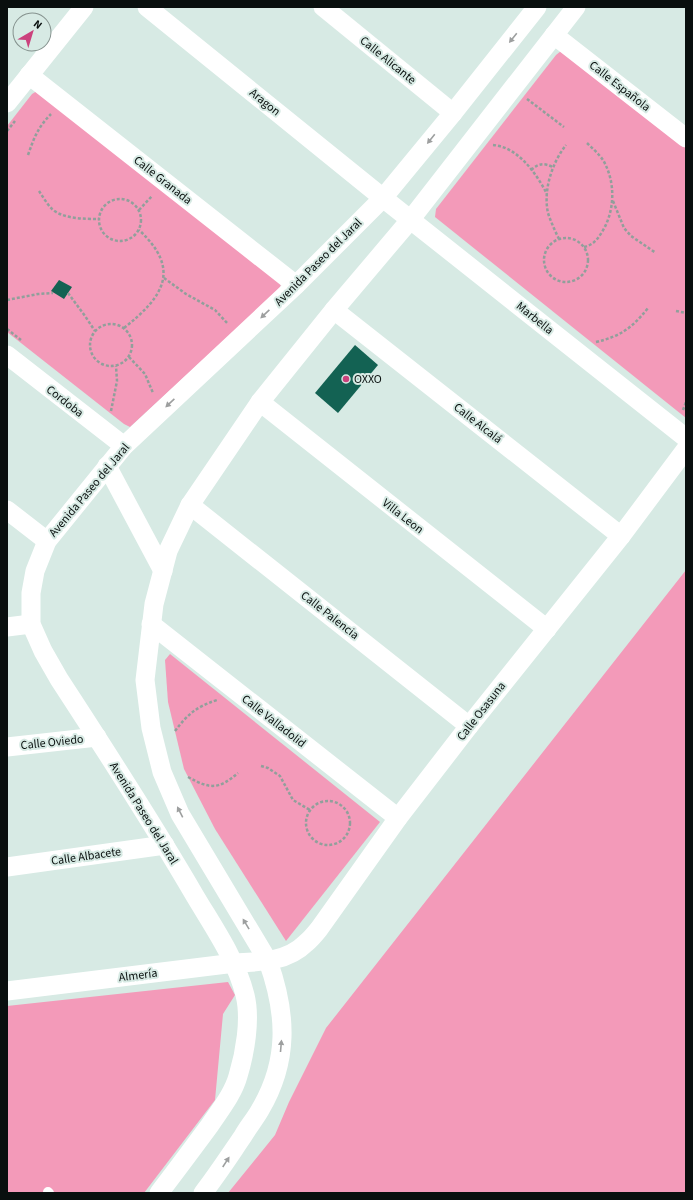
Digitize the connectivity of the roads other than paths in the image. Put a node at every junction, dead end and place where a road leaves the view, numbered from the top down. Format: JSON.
{"nodes":[{"id":1,"x":84,"y":7,"type":"edge"},
{"id":2,"x":147,"y":7,"type":"edge"},
{"id":3,"x":323,"y":7,"type":"edge"},
{"id":4,"x":576,"y":7,"type":"edge"},
{"id":5,"x":529,"y":10,"type":"edge"},
{"id":6,"x":554,"y":35,"type":"junction"},
{"id":7,"x":29,"y":75,"type":"junction"},
{"id":8,"x":12,"y":111,"type":"edge"},
{"id":9,"x":453,"y":113,"type":"junction"},
{"id":10,"x":686,"y":138,"type":"edge"},
{"id":11,"x":383,"y":198,"type":"junction"},
{"id":12,"x":411,"y":219,"type":"junction"},
{"id":13,"x":296,"y":285,"type":"junction"},
{"id":14,"x":334,"y":310,"type":"junction"},
{"id":15,"x":7,"y":355,"type":"edge"},
{"id":16,"x":260,"y":402,"type":"junction"},
{"id":17,"x":686,"y":438,"type":"edge"},
{"id":18,"x":124,"y":446,"type":"junction"},
{"id":19,"x":686,"y":449,"type":"edge"},
{"id":20,"x":107,"y":466,"type":"junction"},
{"id":21,"x":190,"y":505,"type":"junction"},
{"id":22,"x":7,"y":510,"type":"edge"},
{"id":23,"x":621,"y":536,"type":"junction"},
{"id":24,"x":47,"y":541,"type":"junction"},
{"id":25,"x":163,"y":571,"type":"junction"},
{"id":26,"x":31,"y":624,"type":"junction"},
{"id":27,"x":151,"y":624,"type":"junction"},
{"id":28,"x":7,"y":627,"type":"edge"},
{"id":29,"x":547,"y":629,"type":"junction"},
{"id":30,"x":469,"y":726,"type":"junction"},
{"id":31,"x":97,"y":737,"type":"junction"},
{"id":32,"x":7,"y":747,"type":"edge"},
{"id":33,"x":398,"y":818,"type":"junction"},
{"id":34,"x":165,"y":845,"type":"junction"},
{"id":35,"x":7,"y":867,"type":"edge"},
{"id":36,"x":268,"y":961,"type":"junction"},
{"id":37,"x":235,"y":964,"type":"junction"},
{"id":38,"x":7,"y":991,"type":"edge"},
{"id":39,"x":159,"y":1193,"type":"edge"},
{"id":40,"x":203,"y":1193,"type":"edge"}],
"edges":[{"from":1,"to":7,"type":"street"},
{"from":2,"to":11,"type":"street","name":"Aragon"},
{"from":3,"to":9,"type":"street","name":"Calle Alicante"},
{"from":4,"to":6,"type":"street"},
{"from":5,"to":9,"type":"street","name":"Avenida Paseo del Jaral","one_way":true},
{"from":6,"to":10,"type":"street","name":"Calle Española"},
{"from":6,"to":12,"type":"street"},
{"from":7,"to":8,"type":"street"},
{"from":7,"to":13,"type":"street","name":"Calle Granada"},
{"from":9,"to":11,"type":"street","name":"Avenida Paseo del Jaral","one_way":true},
{"from":11,"to":12,"type":"street","name":"Marbella"},
{"from":11,"to":13,"type":"street","name":"Avenida Paseo del Jaral"},
{"from":12,"to":14,"type":"street"},
{"from":12,"to":17,"type":"street","name":"Marbella"},
{"from":13,"to":18,"type":"street","name":"Avenida Paseo del Jaral","one_way":true},
{"from":14,"to":16,"type":"street"},
{"from":14,"to":23,"type":"street","name":"Calle Alcalá"},
{"from":15,"to":18,"type":"street","name":"Cordoba"},
{"from":16,"to":21,"type":"street"},
{"from":16,"to":29,"type":"street","name":"Villa Leon"},
{"from":18,"to":20,"type":"street","name":"Avenida Paseo del Jaral"},
{"from":19,"to":23,"type":"street","name":"Calle Osasuna"},
{"from":20,"to":24,"type":"street","name":"Avenida Paseo del Jaral"},
{"from":20,"to":25,"type":"street"},
{"from":21,"to":25,"type":"street"},
{"from":21,"to":30,"type":"street","name":"Calle Palencia"},
{"from":22,"to":24,"type":"street"},
{"from":23,"to":29,"type":"street","name":"Calle Osasuna"},
{"from":24,"to":26,"type":"street","name":"Avenida Paseo del Jaral"},
{"from":25,"to":27,"type":"street"},
{"from":26,"to":28,"type":"street"},
{"from":26,"to":31,"type":"street","name":"Avenida Paseo del Jaral"},
{"from":27,"to":33,"type":"street","name":"Calle Valladolid"},
{"from":36,"to":27,"type":"street","one_way":true},
{"from":29,"to":30,"type":"street","name":"Calle Osasuna"},
{"from":30,"to":33,"type":"street","name":"Calle Osasuna"},
{"from":31,"to":32,"type":"street","name":"Calle Oviedo"},
{"from":31,"to":34,"type":"street","name":"Avenida Paseo del Jaral"},
{"from":33,"to":36,"type":"street","name":"Calle Osasuna"},
{"from":34,"to":35,"type":"street","name":"Calle Albacete"},
{"from":34,"to":37,"type":"street","name":"Avenida Paseo del Jaral"},
{"from":36,"to":37,"type":"street","name":"Almería"},
{"from":40,"to":36,"type":"street","one_way":true},
{"from":37,"to":38,"type":"street","name":"Almería"},
{"from":37,"to":39,"type":"street","name":"Avenida Paseo del Jaral"}]}
